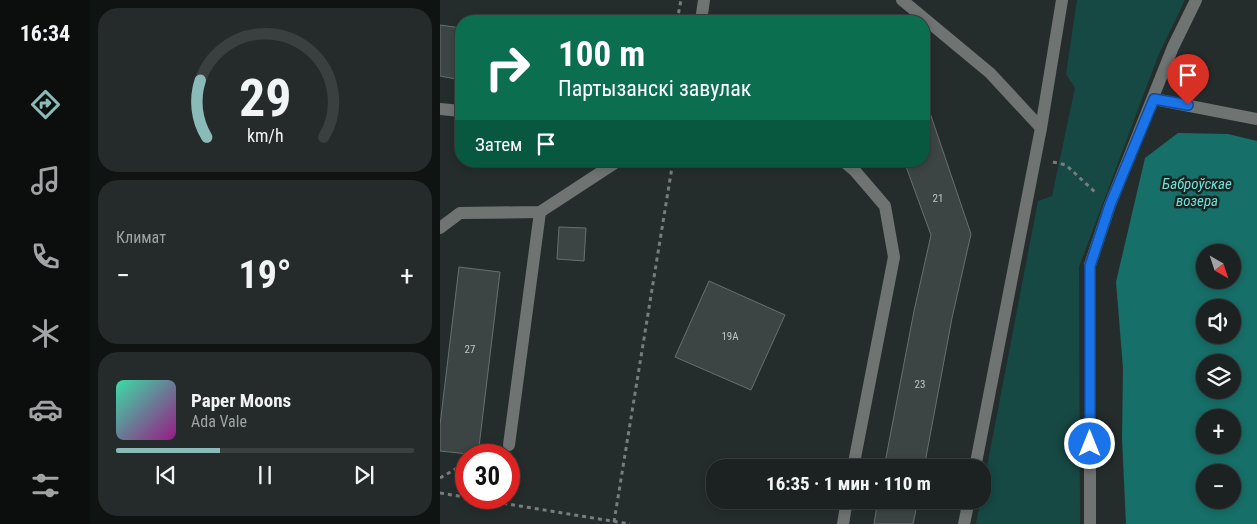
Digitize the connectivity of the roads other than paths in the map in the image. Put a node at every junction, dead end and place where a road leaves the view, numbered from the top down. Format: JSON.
{"nodes":[{"id":1,"x":704,"y":0,"type":"edge"},
{"id":2,"x":902,"y":0,"type":"edge"},
{"id":3,"x":1062,"y":0,"type":"edge"},
{"id":4,"x":1196,"y":0,"type":"edge"},
{"id":5,"x":702,"y":15,"type":"edge"},
{"id":6,"x":920,"y":15,"type":"edge"},
{"id":7,"x":930,"y":23,"type":"edge"},
{"id":8,"x":1154,"y":99,"type":"junction"},
{"id":9,"x":440,"y":109,"type":"edge"},
{"id":10,"x":455,"y":111,"type":"edge"},
{"id":11,"x":1257,"y":119,"type":"edge"},
{"id":12,"x":1041,"y":128,"type":"junction"},
{"id":13,"x":609,"y":167,"type":"edge"},
{"id":14,"x":850,"y":167,"type":"edge"},
{"id":15,"x":540,"y":212,"type":"junction"},
{"id":16,"x":440,"y":228,"type":"edge"},
{"id":17,"x":509,"y":444,"type":"edge"},
{"id":18,"x":856,"y":459,"type":"edge"},
{"id":19,"x":977,"y":459,"type":"edge"},
{"id":20,"x":846,"y":509,"type":"edge"},
{"id":21,"x":967,"y":509,"type":"edge"},
{"id":22,"x":843,"y":524,"type":"edge"},
{"id":23,"x":964,"y":524,"type":"edge"},
{"id":24,"x":1090,"y":524,"type":"edge"}],
"edges":[{"from":1,"to":5,"type":"street"},
{"from":2,"to":6,"type":"street"},
{"from":3,"to":12,"type":"street"},
{"from":4,"to":8,"type":"street"},
{"from":7,"to":12,"type":"street"},
{"from":8,"to":11,"type":"street"},
{"from":8,"to":24,"type":"street"},
{"from":9,"to":10,"type":"street"},
{"from":12,"to":19,"type":"street"},
{"from":13,"to":15,"type":"street"},
{"from":14,"to":18,"type":"street"},
{"from":15,"to":16,"type":"street"},
{"from":15,"to":17,"type":"street"},
{"from":20,"to":22,"type":"street"},
{"from":21,"to":23,"type":"street"}]}
